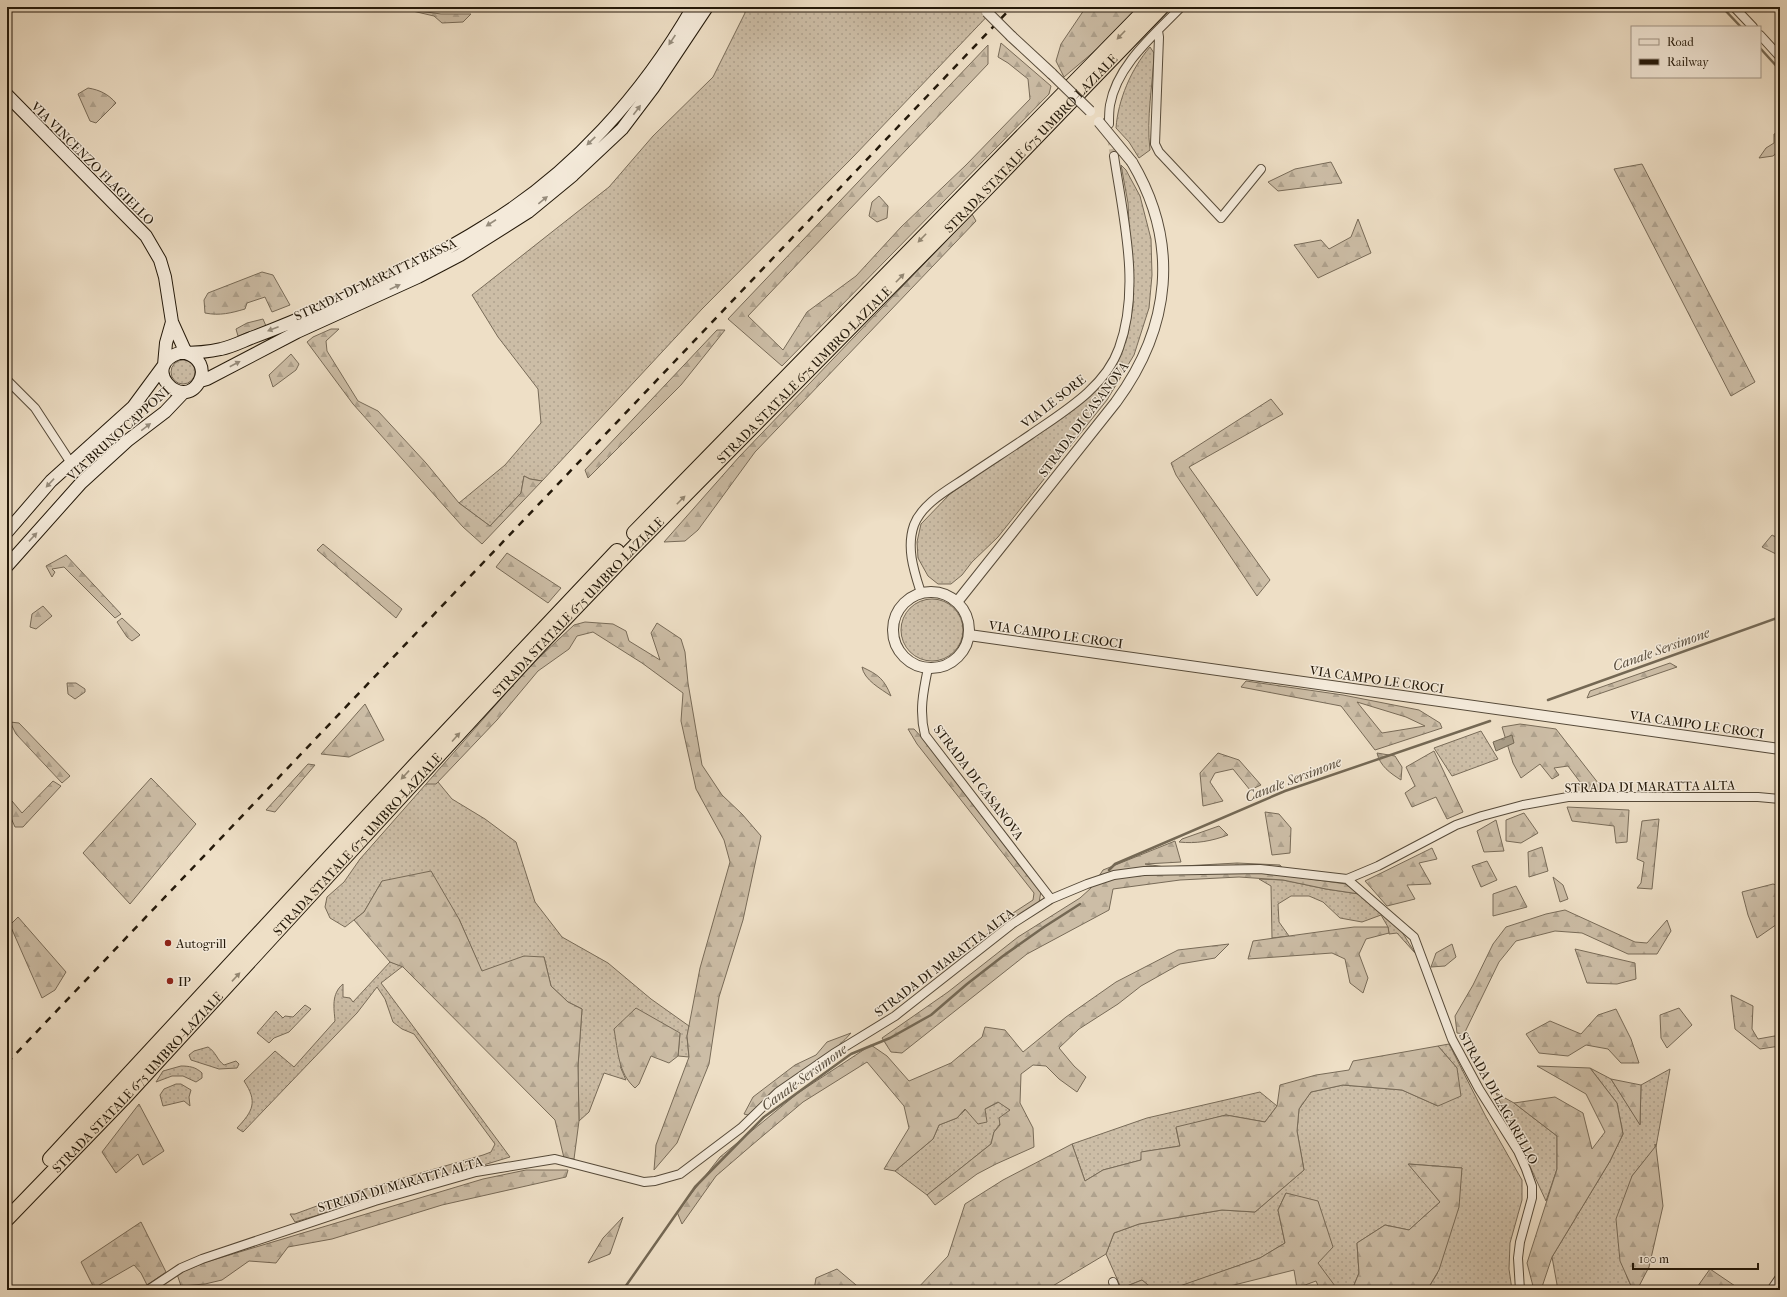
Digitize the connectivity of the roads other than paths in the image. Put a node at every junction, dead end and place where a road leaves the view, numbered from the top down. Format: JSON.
{"nodes":[{"id":1,"x":693,"y":7,"type":"edge"},
{"id":2,"x":707,"y":7,"type":"edge"},
{"id":3,"x":1148,"y":7,"type":"edge"},
{"id":4,"x":1162,"y":7,"type":"edge"},
{"id":5,"x":1181,"y":7,"type":"edge"},
{"id":6,"x":1734,"y":7,"type":"edge"},
{"id":7,"x":984,"y":10,"type":"edge"},
{"id":8,"x":1751,"y":26,"type":"edge"},
{"id":9,"x":1158,"y":31,"type":"junction"},
{"id":10,"x":1761,"y":36,"type":"edge"},
{"id":11,"x":1780,"y":57,"type":"edge"},
{"id":12,"x":7,"y":95,"type":"edge"},
{"id":13,"x":1104,"y":123,"type":"junction"},
{"id":14,"x":1114,"y":156,"type":"tunnel mouth"},
{"id":15,"x":1261,"y":169,"type":"dead end"},
{"id":16,"x":172,"y":322,"type":"junction"},
{"id":17,"x":186,"y":353,"type":"junction"},
{"id":18,"x":164,"y":365,"type":"junction"},
{"id":19,"x":7,"y":380,"type":"edge"},
{"id":20,"x":200,"y":381,"type":"junction"},
{"id":21,"x":184,"y":392,"type":"junction"},
{"id":22,"x":71,"y":463,"type":"junction"},
{"id":23,"x":7,"y":532,"type":"edge"},
{"id":24,"x":7,"y":566,"type":"edge"},
{"id":25,"x":921,"y":593,"type":"junction"},
{"id":26,"x":957,"y":602,"type":"junction"},
{"id":27,"x":969,"y":635,"type":"junction"},
{"id":28,"x":928,"y":668,"type":"junction"},
{"id":29,"x":1780,"y":749,"type":"edge"},
{"id":30,"x":1780,"y":799,"type":"edge"},
{"id":31,"x":1347,"y":879,"type":"junction"},
{"id":32,"x":1051,"y":899,"type":"junction"},
{"id":33,"x":7,"y":1204,"type":"edge"},
{"id":34,"x":7,"y":1219,"type":"edge"},
{"id":35,"x":1780,"y":1277,"type":"edge"},
{"id":36,"x":148,"y":1290,"type":"edge"},
{"id":37,"x":1520,"y":1290,"type":"edge"},
{"id":38,"x":1771,"y":1290,"type":"edge"}],
"edges":[{"from":1,"to":17,"type":"main road","name":"STRADA DI MARATTA BASSA","one_way":true},
{"from":20,"to":2,"type":"main road","name":"STRADA DI MARATTA BASSA","one_way":true},
{"from":3,"to":33,"type":"highway","name":"STRADA STATALE 675 UMBRO-LAZIALE","one_way":true},
{"from":34,"to":4,"type":"highway","name":"STRADA STATALE 675 UMBRO-LAZIALE","one_way":true},
{"from":5,"to":9,"type":"street"},
{"from":6,"to":8,"type":"street"},
{"from":7,"to":13,"type":"street","name":"STRADA DI CASANOVA","bridge":true},
{"from":9,"to":13,"type":"street"},
{"from":9,"to":15,"type":"street"},
{"from":10,"to":11,"type":"street"},
{"from":12,"to":16,"type":"main road","name":"VIA VINCENZO FLAGIELLO"},
{"from":13,"to":26,"type":"street","name":"STRADA DI CASANOVA","bridge":true},
{"from":14,"to":25,"type":"street","name":"VIA LE SORE"},
{"from":16,"to":17,"type":"main road","name":"VIA VINCENZO FLAGIELLO"},
{"from":16,"to":18,"type":"main road","name":"VIA VINCENZO FLAGIELLO"},
{"from":17,"to":18,"type":"main road"},
{"from":17,"to":20,"type":"main road"},
{"from":18,"to":21,"type":"main road"},
{"from":18,"to":22,"type":"main road","name":"VIA BRUNO CAPPONI"},
{"from":19,"to":22,"type":"street"},
{"from":20,"to":21,"type":"main road"},
{"from":24,"to":21,"type":"main road","name":"VIA BRUNO CAPPONI","one_way":true},
{"from":22,"to":23,"type":"main road","name":"VIA BRUNO CAPPONI","one_way":true},
{"from":25,"to":26,"type":"street"},
{"from":25,"to":28,"type":"street"},
{"from":26,"to":27,"type":"street"},
{"from":27,"to":28,"type":"street"},
{"from":27,"to":29,"type":"street","name":"VIA CAMPO LE CROCI"},
{"from":28,"to":32,"type":"street","name":"STRADA DI CASANOVA"},
{"from":30,"to":31,"type":"street","name":"STRADA DI MARATTA ALTA"},
{"from":31,"to":32,"type":"street","name":"STRADA DI MARATTA ALTA"},
{"from":31,"to":37,"type":"street","name":"STRADA DI LAGARELLO"},
{"from":32,"to":36,"type":"street","name":"STRADA DI MARATTA ALTA"},
{"from":35,"to":38,"type":"street"}]}
